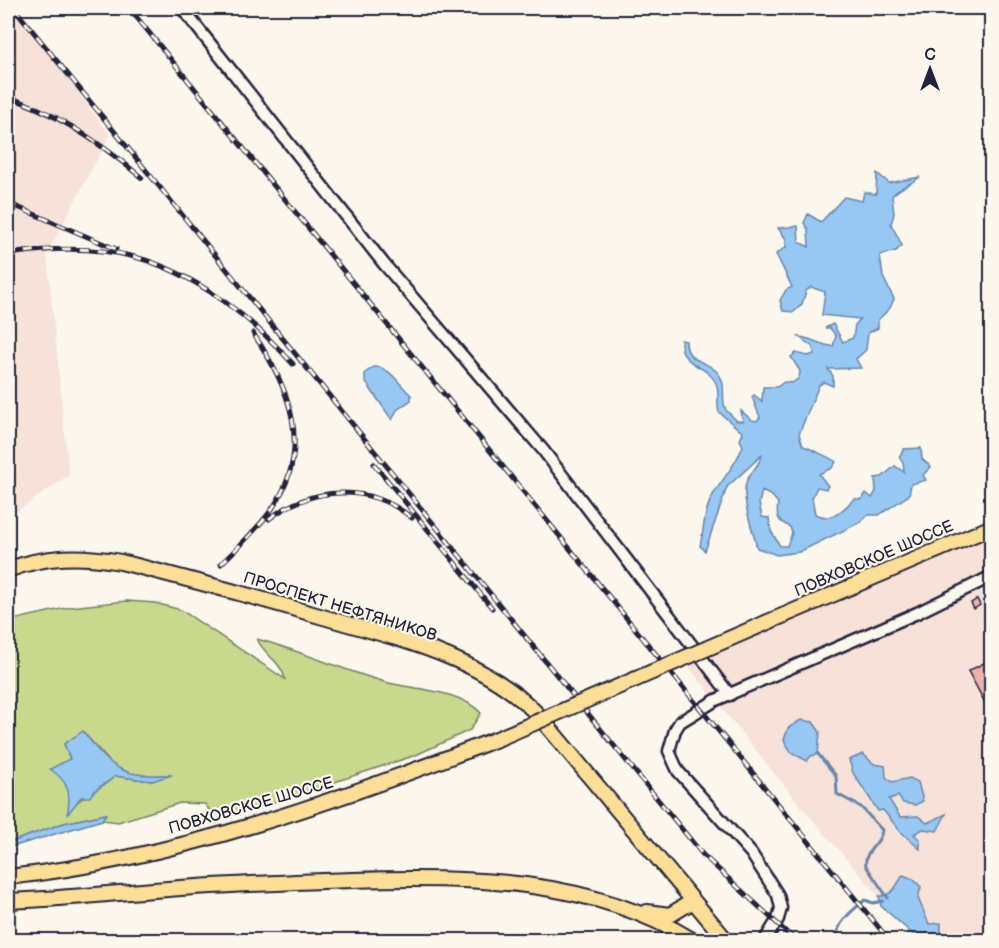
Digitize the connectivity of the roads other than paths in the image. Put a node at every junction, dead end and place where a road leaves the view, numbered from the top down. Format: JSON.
{"nodes":[{"id":1,"x":182,"y":8,"type":"edge"},
{"id":2,"x":992,"y":526,"type":"edge"},
{"id":3,"x":8,"y":570,"type":"edge"},
{"id":4,"x":992,"y":576,"type":"edge"},
{"id":5,"x":730,"y":695,"type":"junction"},
{"id":6,"x":8,"y":877,"type":"edge"},
{"id":7,"x":8,"y":901,"type":"edge"},
{"id":8,"x":693,"y":901,"type":"junction"},
{"id":9,"x":613,"y":905,"type":"junction"},
{"id":10,"x":692,"y":940,"type":"edge"},
{"id":11,"x":726,"y":940,"type":"edge"},
{"id":12,"x":765,"y":940,"type":"edge"}],
"edges":[{"from":1,"to":5,"type":"lane"},
{"from":2,"to":6,"type":"main road","name":"ПОВХОВСКОЕ ШОССЕ","bridge":true},
{"from":3,"to":8,"type":"main road","name":"ПРОСПЕКТ НЕФТЯНИКОВ"},
{"from":4,"to":5,"type":"lane"},
{"from":5,"to":12,"type":"lane"},
{"from":7,"to":9,"type":"main road"},
{"from":8,"to":9,"type":"main road"},
{"from":8,"to":11,"type":"main road","name":"ПРОСПЕКТ НЕФТЯНИКОВ"},
{"from":9,"to":10,"type":"main road"}]}
